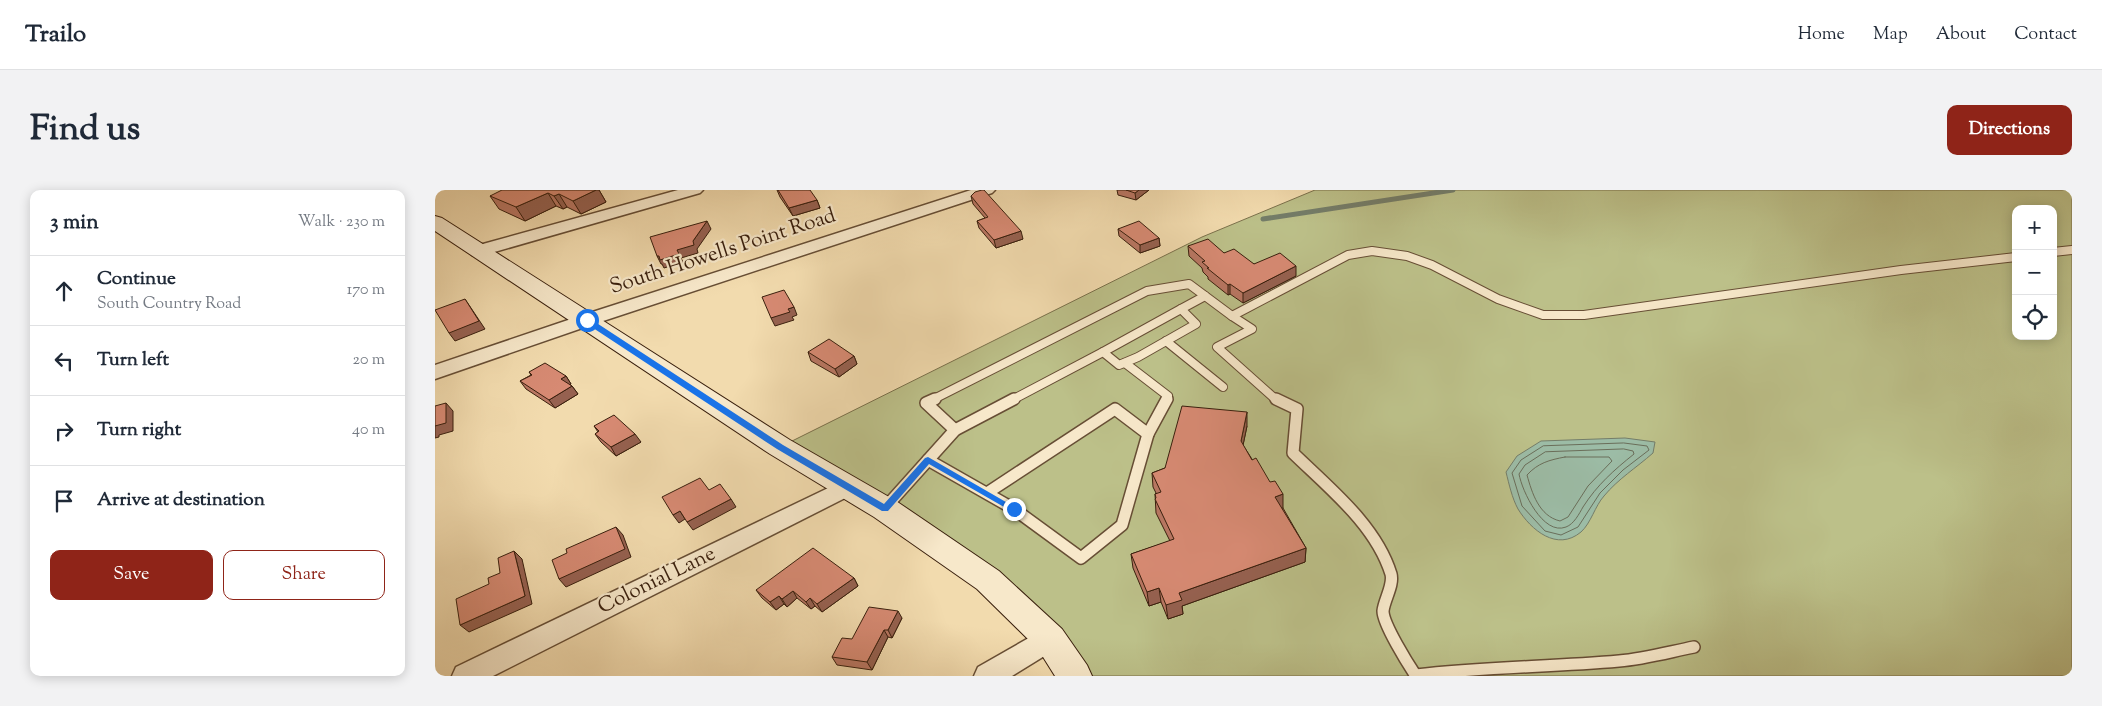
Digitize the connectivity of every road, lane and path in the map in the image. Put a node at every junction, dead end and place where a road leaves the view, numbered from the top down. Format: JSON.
{"nodes":[{"id":1,"x":695,"y":190,"type":"edge"},
{"id":2,"x":987,"y":190,"type":"edge"},
{"id":3,"x":435,"y":222,"type":"edge"},
{"id":4,"x":2072,"y":250,"type":"edge"},
{"id":5,"x":478,"y":251,"type":"junction"},
{"id":6,"x":2057,"y":252,"type":"edge"},
{"id":7,"x":2012,"y":256,"type":"edge"},
{"id":8,"x":1205,"y":296,"type":"junction"},
{"id":9,"x":1181,"y":309,"type":"junction"},
{"id":10,"x":1232,"y":316,"type":"junction"},
{"id":11,"x":587,"y":320,"type":"junction"},
{"id":12,"x":1166,"y":341,"type":"junction"},
{"id":13,"x":1103,"y":352,"type":"junction"},
{"id":14,"x":1125,"y":363,"type":"junction"},
{"id":15,"x":435,"y":372,"type":"edge"},
{"id":16,"x":1223,"y":387,"type":"dead end"},
{"id":17,"x":955,"y":430,"type":"junction"},
{"id":18,"x":1147,"y":434,"type":"junction"},
{"id":19,"x":928,"y":460,"type":"junction"},
{"id":20,"x":849,"y":486,"type":"junction"},
{"id":21,"x":987,"y":493,"type":"junction"},
{"id":22,"x":885,"y":509,"type":"junction"},
{"id":23,"x":1050,"y":639,"type":"junction"},
{"id":24,"x":1694,"y":648,"type":"dead end"},
{"id":25,"x":466,"y":676,"type":"edge"},
{"id":26,"x":988,"y":676,"type":"edge"},
{"id":27,"x":1075,"y":676,"type":"edge"},
{"id":28,"x":1416,"y":676,"type":"edge"}],
"edges":[{"from":1,"to":5,"type":"street"},
{"from":2,"to":11,"type":"street","name":"South Howells Point Road"},
{"from":3,"to":5,"type":"main road"},
{"from":4,"to":6,"type":"lane"},
{"from":5,"to":11,"type":"main road"},
{"from":7,"to":10,"type":"lane"},
{"from":8,"to":9,"type":"lane"},
{"from":8,"to":10,"type":"lane"},
{"from":8,"to":17,"type":"lane"},
{"from":9,"to":12,"type":"lane"},
{"from":9,"to":13,"type":"lane"},
{"from":10,"to":28,"type":"lane"},
{"from":11,"to":15,"type":"street","name":"South Howells Point Road"},
{"from":11,"to":20,"type":"main road"},
{"from":12,"to":14,"type":"lane"},
{"from":12,"to":16,"type":"lane"},
{"from":13,"to":14,"type":"lane"},
{"from":13,"to":17,"type":"lane"},
{"from":14,"to":18,"type":"lane"},
{"from":17,"to":19,"type":"lane"},
{"from":18,"to":21,"type":"lane"},
{"from":18,"to":21,"type":"lane"},
{"from":19,"to":21,"type":"lane"},
{"from":19,"to":22,"type":"lane"},
{"from":20,"to":22,"type":"main road"},
{"from":20,"to":25,"type":"street","name":"Colonial Lane"},
{"from":22,"to":23,"type":"main road"},
{"from":23,"to":26,"type":"street"},
{"from":23,"to":27,"type":"main road"},
{"from":24,"to":28,"type":"lane"}]}
